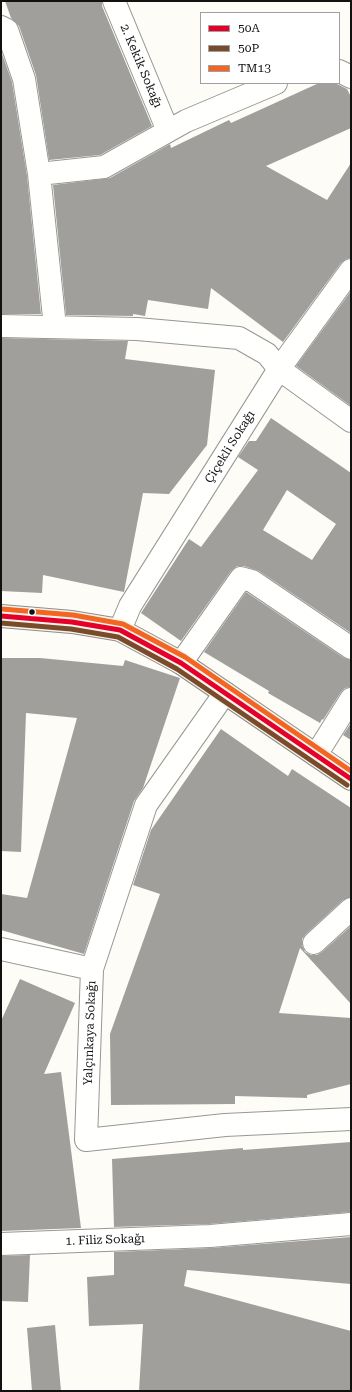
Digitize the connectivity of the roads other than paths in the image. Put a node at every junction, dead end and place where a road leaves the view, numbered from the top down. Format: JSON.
{"nodes":[{"id":1,"x":114,"y":1,"type":"edge"},
{"id":2,"x":1,"y":26,"type":"edge"},
{"id":3,"x":340,"y":72,"type":"edge"},
{"id":4,"x":351,"y":77,"type":"edge"},
{"id":5,"x":274,"y":84,"type":"edge"},
{"id":6,"x":168,"y":131,"type":"junction"},
{"id":7,"x":39,"y":174,"type":"junction"},
{"id":8,"x":351,"y":270,"type":"edge"},
{"id":9,"x":1,"y":326,"type":"edge"},
{"id":10,"x":56,"y":327,"type":"junction"},
{"id":11,"x":279,"y":369,"type":"junction"},
{"id":12,"x":351,"y":421,"type":"edge"},
{"id":13,"x":1,"y":616,"type":"edge"},
{"id":14,"x":120,"y":630,"type":"junction"},
{"id":15,"x":351,"y":648,"type":"edge"},
{"id":16,"x":181,"y":662,"type":"junction"},
{"id":17,"x":225,"y":693,"type":"junction"},
{"id":18,"x":351,"y":699,"type":"edge"},
{"id":19,"x":316,"y":755,"type":"junction"},
{"id":20,"x":351,"y":779,"type":"edge"},
{"id":21,"x":351,"y":909,"type":"edge"},
{"id":22,"x":314,"y":943,"type":"dead end"},
{"id":23,"x":1,"y":949,"type":"edge"},
{"id":24,"x":92,"y":970,"type":"junction"},
{"id":25,"x":351,"y":1119,"type":"edge"},
{"id":26,"x":351,"y":1224,"type":"edge"},
{"id":27,"x":1,"y":1244,"type":"edge"}],
"edges":[{"from":1,"to":6,"type":"street","name":"2. Kekik Sokağı"},
{"from":2,"to":7,"type":"street"},
{"from":3,"to":4,"type":"street"},
{"from":5,"to":6,"type":"street"},
{"from":6,"to":7,"type":"street"},
{"from":7,"to":10,"type":"street"},
{"from":8,"to":11,"type":"street","name":"Çiçekli Sokağı"},
{"from":9,"to":10,"type":"street"},
{"from":10,"to":11,"type":"street"},
{"from":11,"to":12,"type":"street"},
{"from":11,"to":14,"type":"street","name":"Çiçekli Sokağı"},
{"from":13,"to":14,"type":"main road"},
{"from":14,"to":16,"type":"main road"},
{"from":15,"to":16,"type":"street"},
{"from":16,"to":17,"type":"main road"},
{"from":17,"to":19,"type":"main road"},
{"from":17,"to":24,"type":"street","name":"Yalçınkaya Sokağı"},
{"from":18,"to":19,"type":"street"},
{"from":19,"to":20,"type":"main road"},
{"from":21,"to":22,"type":"street"},
{"from":23,"to":24,"type":"street"},
{"from":24,"to":25,"type":"street","name":"Yalçınkaya Sokağı"},
{"from":26,"to":27,"type":"street","name":"1. Filiz Sokağı"}]}
